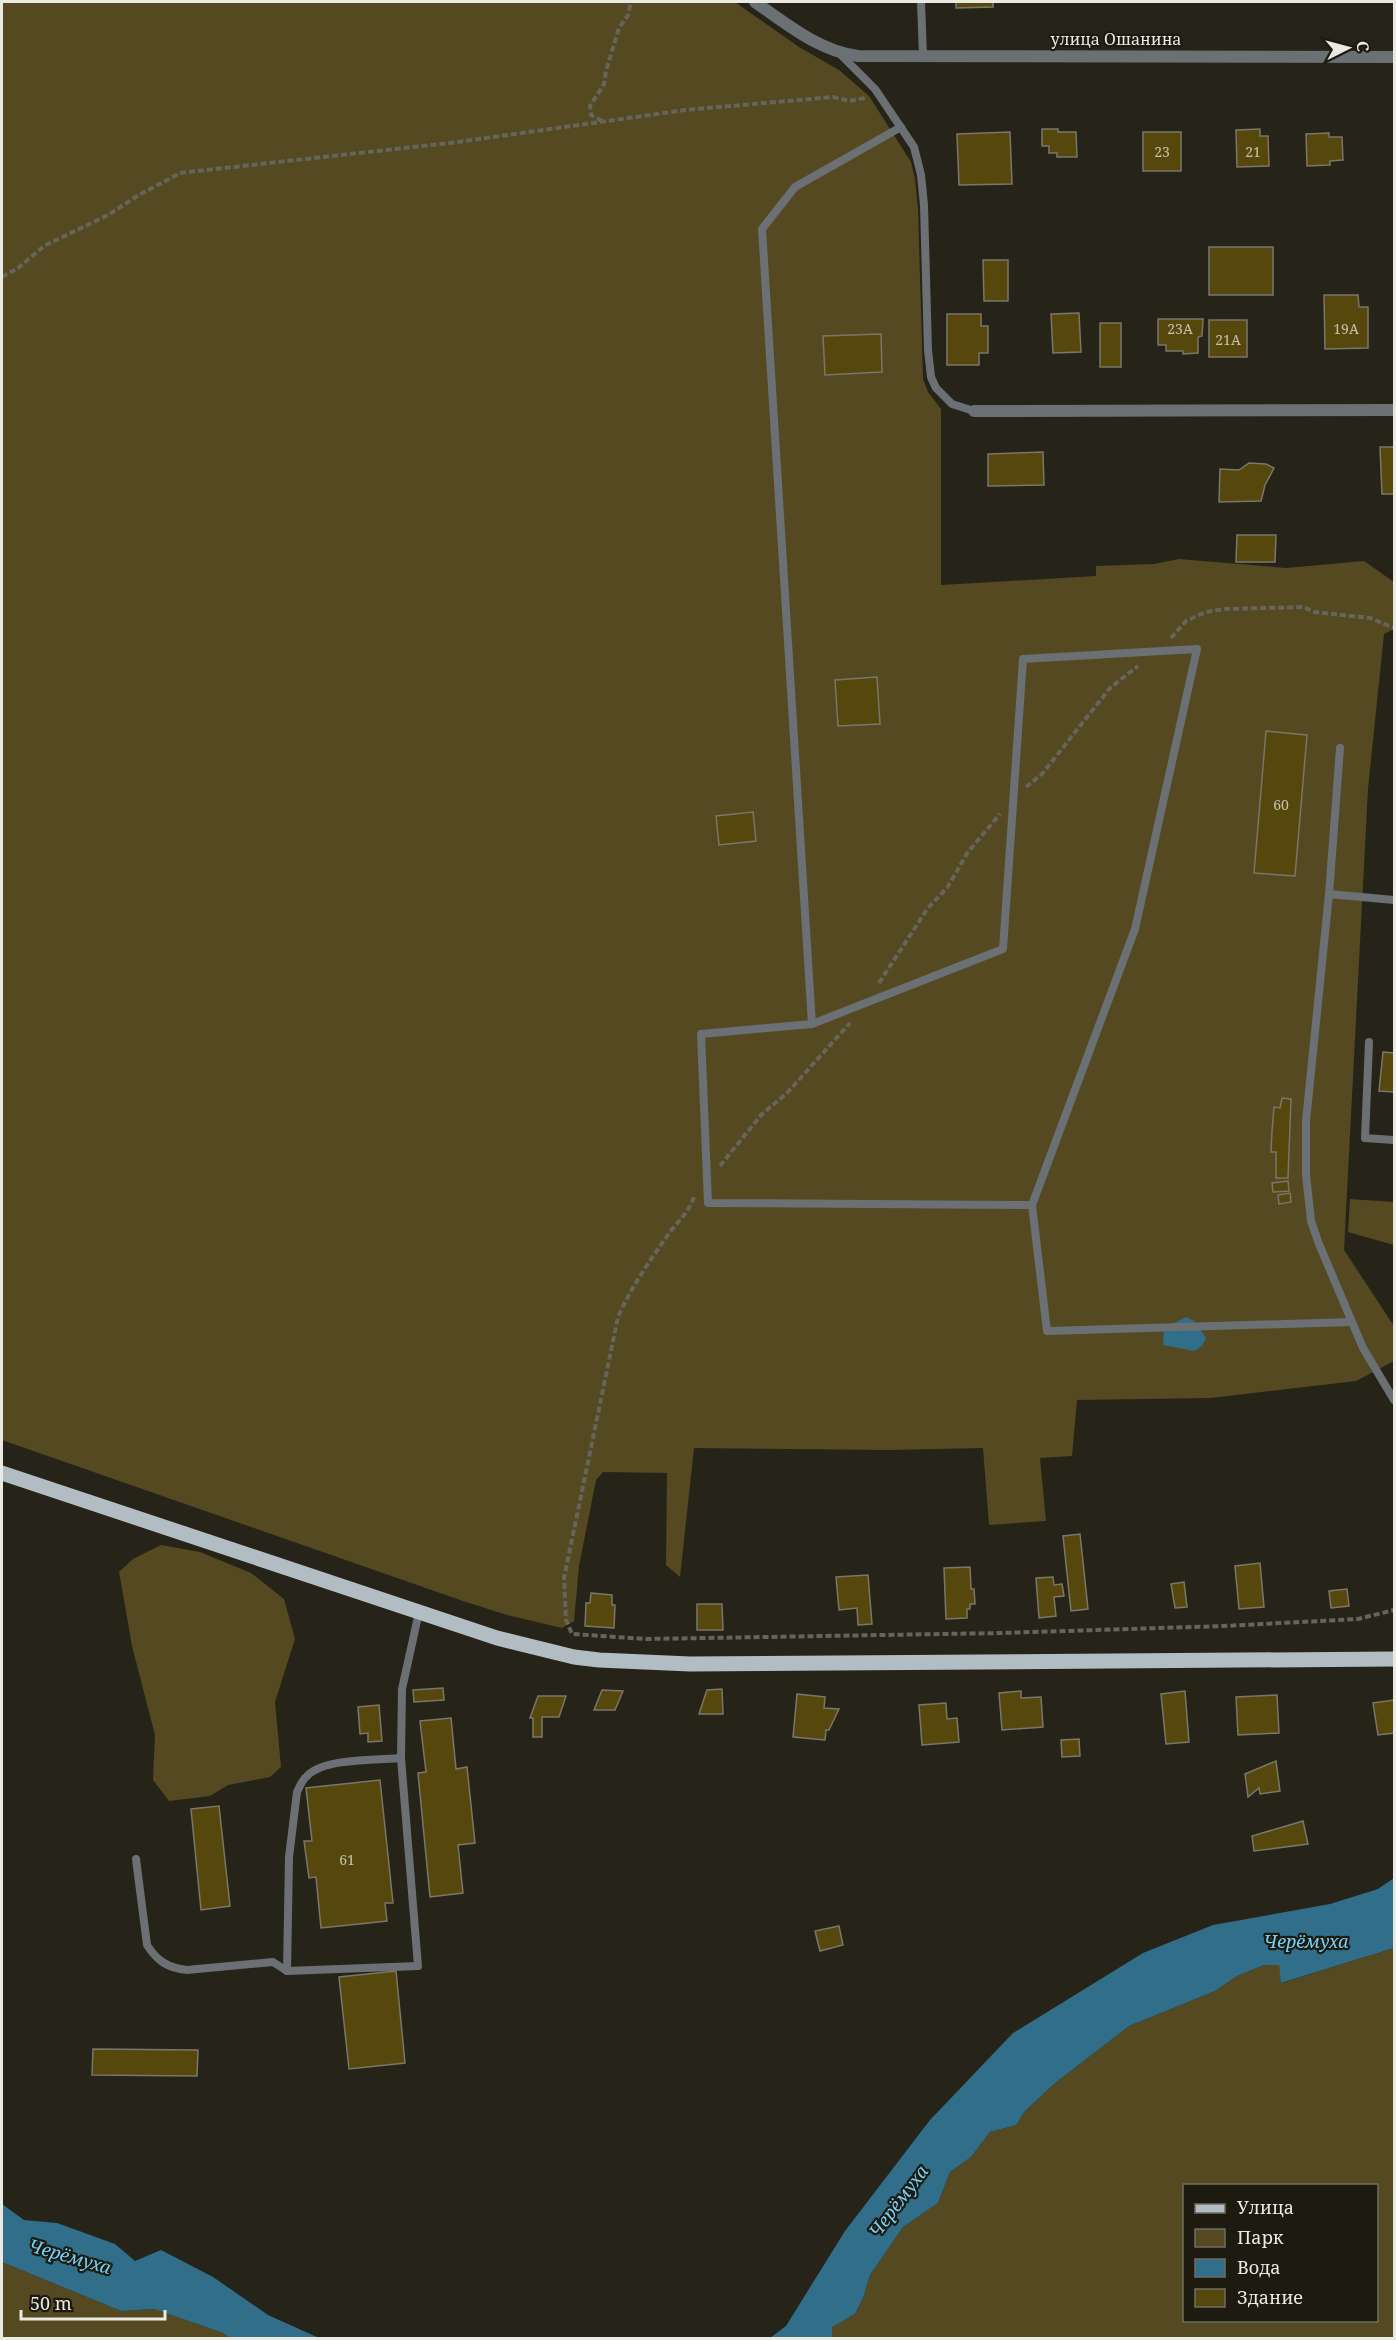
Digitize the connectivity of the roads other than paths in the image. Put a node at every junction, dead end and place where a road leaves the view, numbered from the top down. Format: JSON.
{"nodes":[{"id":1,"x":755,"y":2,"type":"edge"},
{"id":2,"x":921,"y":2,"type":"edge"},
{"id":3,"x":838,"y":52,"type":"junction"},
{"id":4,"x":924,"y":56,"type":"junction"},
{"id":5,"x":1395,"y":57,"type":"edge"},
{"id":6,"x":901,"y":127,"type":"junction"},
{"id":7,"x":1395,"y":410,"type":"edge"},
{"id":8,"x":974,"y":411,"type":"joint"},
{"id":9,"x":1340,"y":748,"type":"dead end"},
{"id":10,"x":1329,"y":894,"type":"junction"},
{"id":11,"x":1395,"y":900,"type":"edge"},
{"id":12,"x":812,"y":1024,"type":"junction"},
{"id":13,"x":1370,"y":1041,"type":"dead end"},
{"id":14,"x":1395,"y":1140,"type":"edge"},
{"id":15,"x":1032,"y":1205,"type":"junction"},
{"id":16,"x":1352,"y":1322,"type":"junction"},
{"id":17,"x":1395,"y":1400,"type":"edge"},
{"id":18,"x":2,"y":1473,"type":"edge"},
{"id":19,"x":419,"y":1612,"type":"junction"},
{"id":20,"x":1395,"y":1659,"type":"edge"},
{"id":21,"x":401,"y":1758,"type":"junction"},
{"id":22,"x":136,"y":1859,"type":"dead end"},
{"id":23,"x":287,"y":1971,"type":"junction"}],
"edges":[{"from":1,"to":3,"type":"street","name":"улица Ошанина"},
{"from":2,"to":4,"type":"lane"},
{"from":3,"to":4,"type":"street","name":"улица Ошанина"},
{"from":3,"to":6,"type":"lane"},
{"from":4,"to":5,"type":"street","name":"улица Ошанина"},
{"from":6,"to":8,"type":"lane"},
{"from":6,"to":12,"type":"lane"},
{"from":7,"to":8,"type":"street"},
{"from":9,"to":10,"type":"lane"},
{"from":10,"to":11,"type":"lane"},
{"from":10,"to":16,"type":"lane"},
{"from":12,"to":15,"type":"lane"},
{"from":12,"to":15,"type":"lane"},
{"from":13,"to":14,"type":"lane"},
{"from":15,"to":16,"type":"lane"},
{"from":16,"to":17,"type":"lane"},
{"from":18,"to":19,"type":"main road"},
{"from":19,"to":20,"type":"main road"},
{"from":19,"to":21,"type":"lane"},
{"from":21,"to":23,"type":"lane"},
{"from":21,"to":23,"type":"lane"},
{"from":22,"to":23,"type":"lane"}]}
